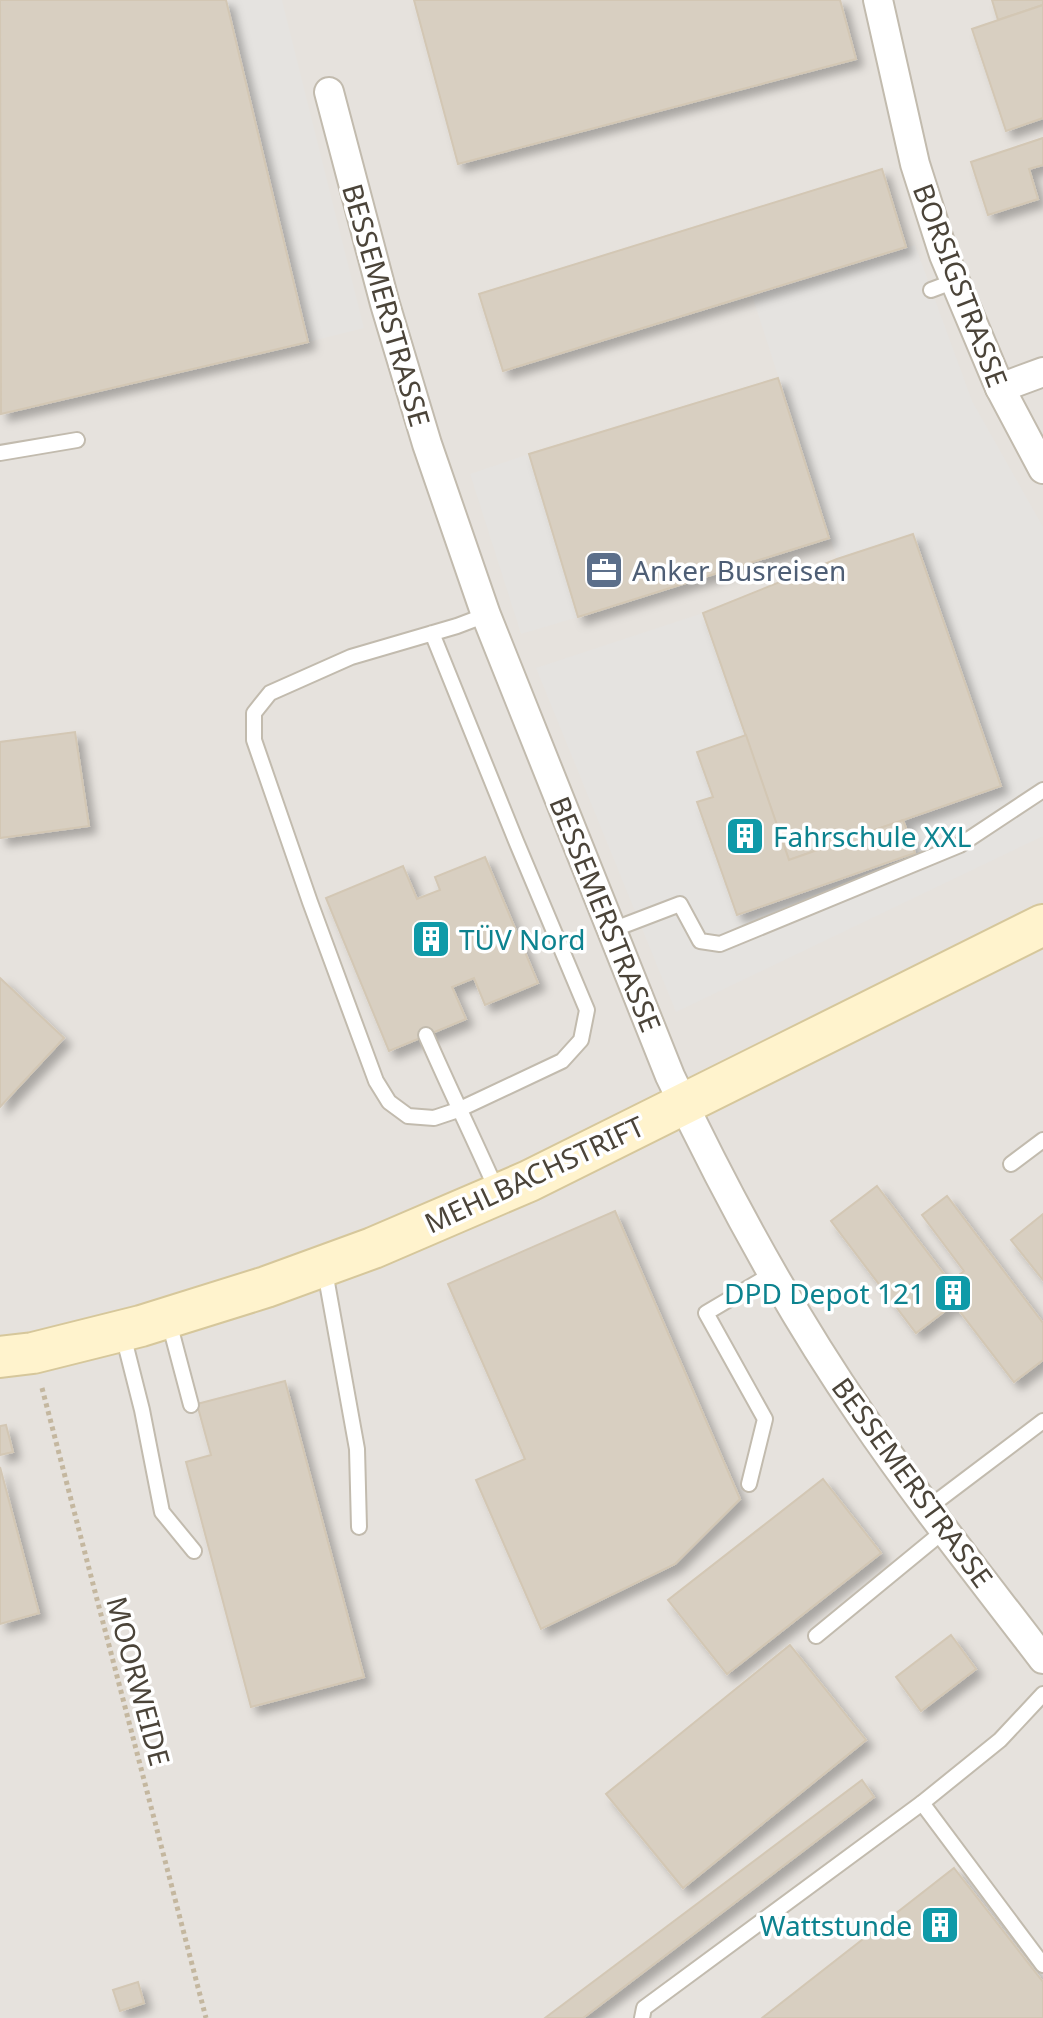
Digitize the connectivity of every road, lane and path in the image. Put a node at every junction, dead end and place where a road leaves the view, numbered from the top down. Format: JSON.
{"nodes":[{"id":1,"x":878,"y":0,"type":"edge"},
{"id":2,"x":329,"y":92,"type":"dead end"},
{"id":3,"x":1043,"y":372,"type":"edge"},
{"id":4,"x":1000,"y":388,"type":"junction"},
{"id":5,"x":77,"y":440,"type":"dead end"},
{"id":6,"x":0,"y":453,"type":"edge"},
{"id":7,"x":1043,"y":469,"type":"edge"},
{"id":8,"x":486,"y":615,"type":"junction"},
{"id":9,"x":432,"y":633,"type":"junction"},
{"id":10,"x":1043,"y":790,"type":"edge"},
{"id":11,"x":1043,"y":925,"type":"edge"},
{"id":12,"x":612,"y":930,"type":"junction"},
{"id":13,"x":426,"y":1035,"type":"dead end"},
{"id":14,"x":683,"y":1103,"type":"junction"},
{"id":15,"x":458,"y":1110,"type":"junction"},
{"id":16,"x":1043,"y":1140,"type":"edge"},
{"id":17,"x":1011,"y":1164,"type":"dead end"},
{"id":18,"x":499,"y":1194,"type":"junction"},
{"id":19,"x":324,"y":1266,"type":"junction"},
{"id":20,"x":772,"y":1274,"type":"junction"},
{"id":21,"x":168,"y":1317,"type":"junction"},
{"id":22,"x":122,"y":1331,"type":"junction"},
{"id":23,"x":16,"y":1355,"type":"edge"},
{"id":24,"x":191,"y":1405,"type":"dead end"},
{"id":25,"x":1043,"y":1421,"type":"edge"},
{"id":26,"x":749,"y":1484,"type":"dead end"},
{"id":27,"x":936,"y":1519,"type":"junction"},
{"id":28,"x":359,"y":1527,"type":"dead end"},
{"id":29,"x":194,"y":1551,"type":"dead end"},
{"id":30,"x":816,"y":1636,"type":"dead end"},
{"id":31,"x":1043,"y":1659,"type":"edge"},
{"id":32,"x":1043,"y":1694,"type":"edge"},
{"id":33,"x":922,"y":1803,"type":"junction"},
{"id":34,"x":1043,"y":1965,"type":"edge"},
{"id":35,"x":206,"y":2018,"type":"edge"},
{"id":36,"x":642,"y":2018,"type":"edge"}],
"edges":[{"from":1,"to":4,"type":"street","name":"BORSIGSTRASSE"},
{"from":2,"to":8,"type":"street","name":"BESSEMERSTRASSE"},
{"from":3,"to":4,"type":"street"},
{"from":4,"to":7,"type":"street","name":"BORSIGSTRASSE"},
{"from":5,"to":6,"type":"lane"},
{"from":8,"to":9,"type":"lane"},
{"from":8,"to":12,"type":"street","name":"BESSEMERSTRASSE"},
{"from":9,"to":15,"type":"lane"},
{"from":9,"to":15,"type":"lane"},
{"from":10,"to":12,"type":"lane"},
{"from":11,"to":14,"type":"street","name":"MEHLBACHSTRIFT"},
{"from":12,"to":14,"type":"street","name":"BESSEMERSTRASSE"},
{"from":13,"to":15,"type":"lane"},
{"from":14,"to":18,"type":"street","name":"MEHLBACHSTRIFT"},
{"from":14,"to":20,"type":"street","name":"BESSEMERSTRASSE"},
{"from":15,"to":18,"type":"lane"},
{"from":16,"to":17,"type":"lane"},
{"from":18,"to":19,"type":"street","name":"MEHLBACHSTRIFT"},
{"from":19,"to":21,"type":"street","name":"MEHLBACHSTRIFT"},
{"from":19,"to":28,"type":"lane"},
{"from":20,"to":26,"type":"lane"},
{"from":20,"to":27,"type":"street","name":"BESSEMERSTRASSE"},
{"from":21,"to":22,"type":"street","name":"MEHLBACHSTRIFT"},
{"from":21,"to":24,"type":"lane"},
{"from":22,"to":23,"type":"street","name":"MEHLBACHSTRIFT"},
{"from":22,"to":29,"type":"lane"},
{"from":23,"to":35,"type":"path","name":"MOORWEIDE"},
{"from":25,"to":27,"type":"lane"},
{"from":27,"to":30,"type":"lane"},
{"from":27,"to":31,"type":"street","name":"BESSEMERSTRASSE"},
{"from":32,"to":33,"type":"lane"},
{"from":33,"to":34,"type":"lane"},
{"from":33,"to":36,"type":"lane"}]}
